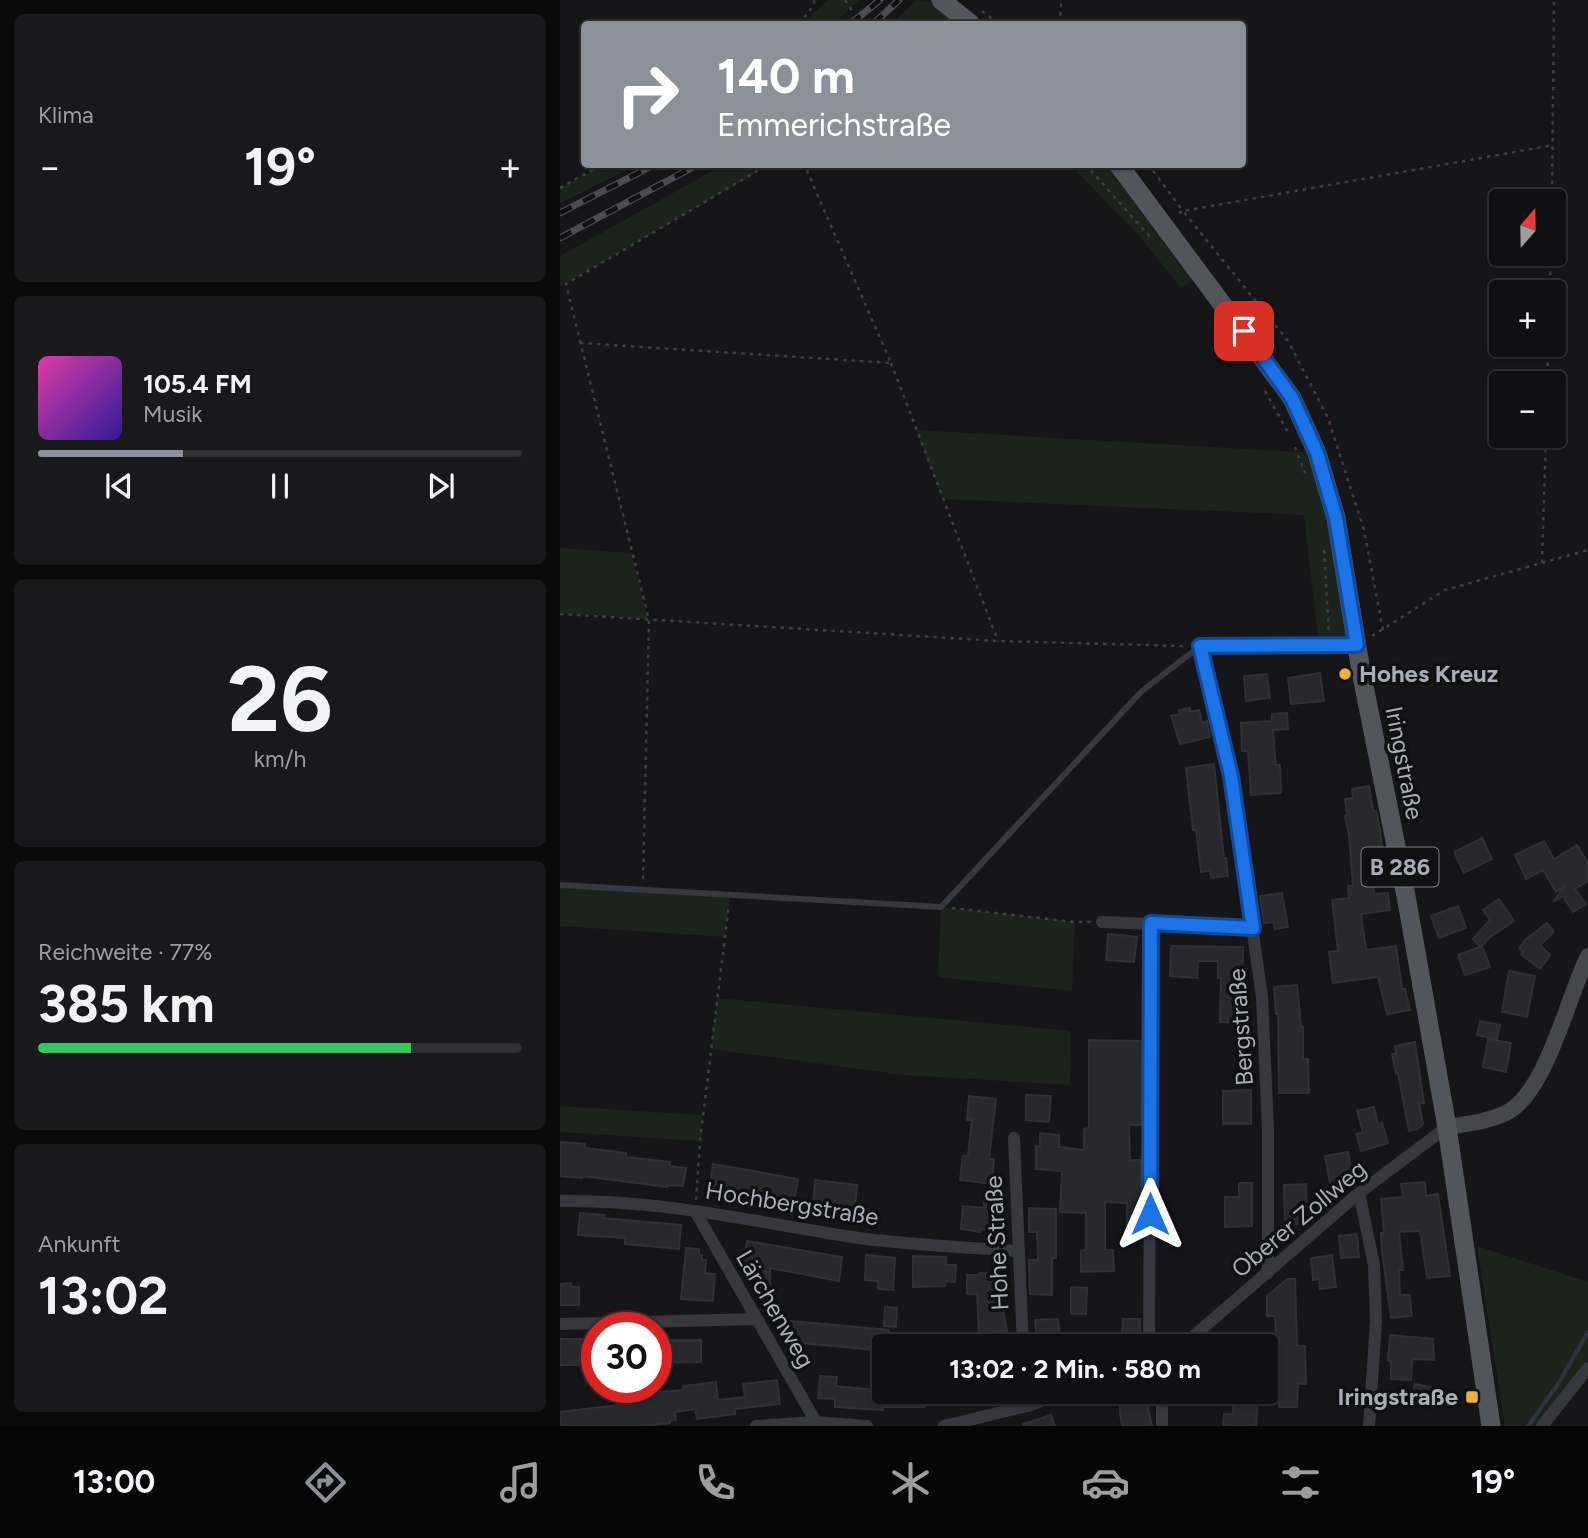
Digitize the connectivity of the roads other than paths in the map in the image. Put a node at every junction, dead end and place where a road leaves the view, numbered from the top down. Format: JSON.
{"nodes":[{"id":1,"x":941,"y":0,"type":"edge"},
{"id":2,"x":967,"y":21,"type":"edge"},
{"id":3,"x":1120,"y":168,"type":"edge"},
{"id":4,"x":1200,"y":646,"type":"junction"},
{"id":5,"x":1348,"y":646,"type":"junction"},
{"id":6,"x":560,"y":885,"type":"edge"},
{"id":7,"x":1102,"y":922,"type":"road end"},
{"id":8,"x":1151,"y":923,"type":"junction"},
{"id":9,"x":1253,"y":928,"type":"junction"},
{"id":10,"x":1588,"y":956,"type":"edge"},
{"id":11,"x":1447,"y":1127,"type":"junction"},
{"id":12,"x":1014,"y":1138,"type":"dead end"},
{"id":13,"x":1359,"y":1193,"type":"junction"},
{"id":14,"x":560,"y":1200,"type":"edge"},
{"id":15,"x":695,"y":1211,"type":"junction"},
{"id":16,"x":1017,"y":1251,"type":"junction"},
{"id":17,"x":1268,"y":1273,"type":"junction"},
{"id":18,"x":757,"y":1320,"type":"junction"},
{"id":19,"x":560,"y":1324,"type":"edge"},
{"id":20,"x":1022,"y":1334,"type":"edge"},
{"id":21,"x":1149,"y":1334,"type":"edge"},
{"id":22,"x":1196,"y":1334,"type":"edge"},
{"id":23,"x":1588,"y":1368,"type":"edge"},
{"id":24,"x":1033,"y":1404,"type":"edge"},
{"id":25,"x":1162,"y":1404,"type":"edge"},
{"id":26,"x":1027,"y":1406,"type":"joint"},
{"id":27,"x":819,"y":1424,"type":"edge"},
{"id":28,"x":756,"y":1426,"type":"edge"},
{"id":29,"x":867,"y":1426,"type":"edge"},
{"id":30,"x":944,"y":1426,"type":"edge"},
{"id":31,"x":1161,"y":1426,"type":"edge"},
{"id":32,"x":1369,"y":1426,"type":"edge"},
{"id":33,"x":1492,"y":1426,"type":"edge"},
{"id":34,"x":1542,"y":1426,"type":"edge"}],
"edges":[{"from":1,"to":2,"type":"main road"},
{"from":3,"to":5,"type":"main road","name":"Iringstraße","number":"B 286"},
{"from":4,"to":5,"type":"street"},
{"from":4,"to":6,"type":"lane"},
{"from":4,"to":9,"type":"street","name":"Bergstraße"},
{"from":5,"to":11,"type":"main road","name":"Iringstraße","number":"B 286"},
{"from":7,"to":8,"type":"street"},
{"from":8,"to":9,"type":"street"},
{"from":8,"to":21,"type":"street"},
{"from":9,"to":17,"type":"street","name":"Bergstraße"},
{"from":10,"to":11,"type":"street"},
{"from":11,"to":13,"type":"street","name":"Oberer Zollweg"},
{"from":11,"to":33,"type":"main road","name":"Iringstraße","number":"B 286"},
{"from":12,"to":16,"type":"street","name":"Hohe Straße"},
{"from":13,"to":17,"type":"street","name":"Oberer Zollweg"},
{"from":13,"to":32,"type":"street"},
{"from":14,"to":15,"type":"street","name":"Hochbergstraße"},
{"from":15,"to":16,"type":"street","name":"Hochbergstraße"},
{"from":15,"to":18,"type":"street","name":"Lärchenweg"},
{"from":16,"to":20,"type":"street","name":"Hohe Straße"},
{"from":17,"to":22,"type":"street","name":"Oberer Zollweg"},
{"from":18,"to":19,"type":"street"},
{"from":18,"to":27,"type":"street","name":"Lärchenweg"},
{"from":23,"to":34,"type":"street"},
{"from":24,"to":26,"type":"street"},
{"from":25,"to":31,"type":"street"},
{"from":26,"to":30,"type":"street"},
{"from":27,"to":28,"type":"street"},
{"from":27,"to":29,"type":"street"}]}
